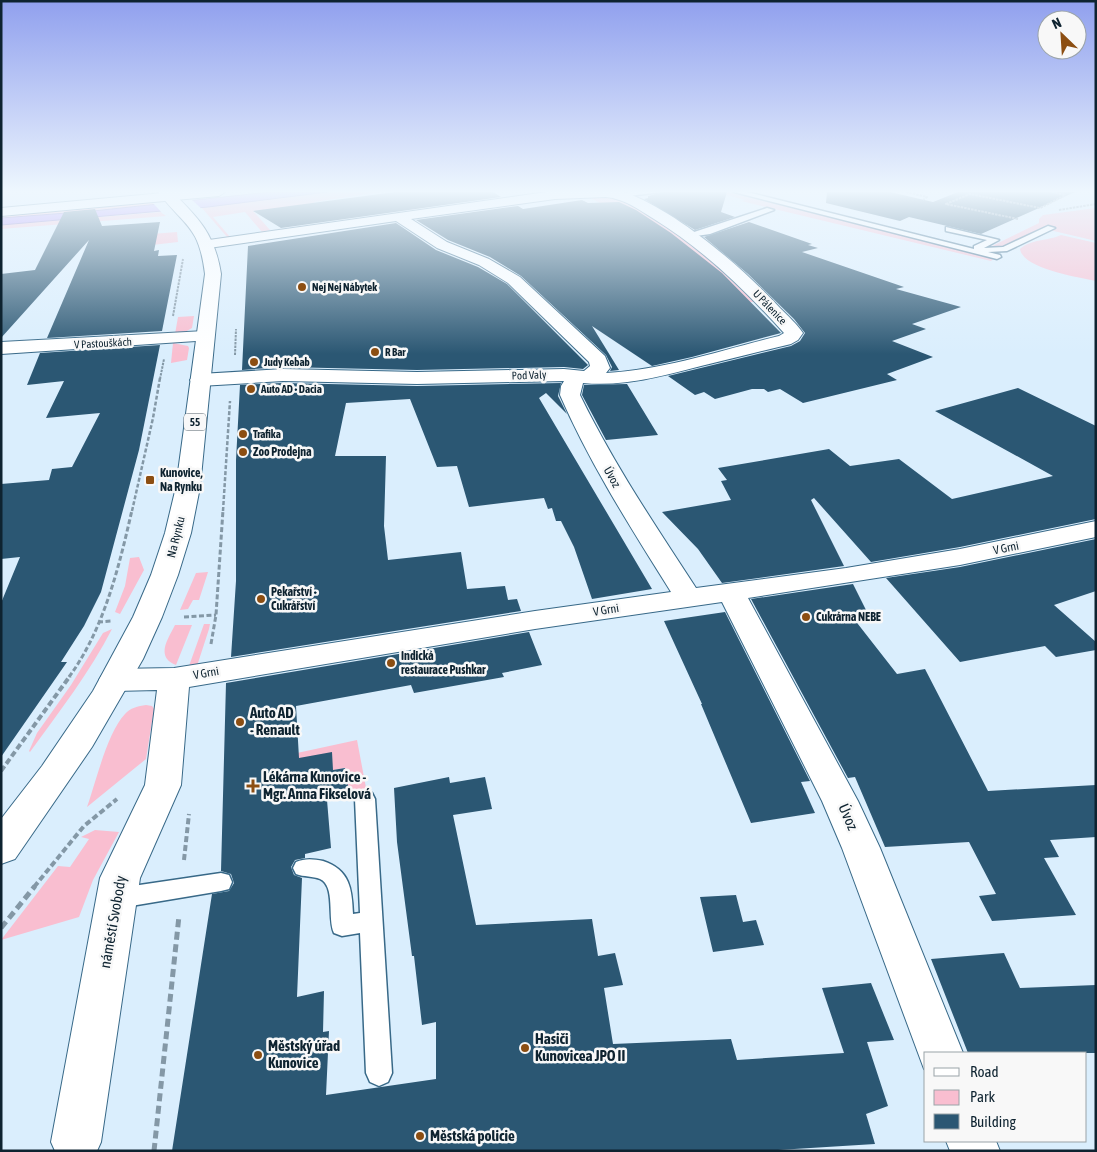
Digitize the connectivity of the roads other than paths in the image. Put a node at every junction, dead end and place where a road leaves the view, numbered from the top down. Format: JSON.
{"nodes":[{"id":1,"x":209,"y":246,"type":"edge"},
{"id":2,"x":444,"y":246,"type":"edge"},
{"id":3,"x":702,"y":246,"type":"edge"},
{"id":4,"x":955,"y":246,"type":"edge"},
{"id":5,"x":982,"y":246,"type":"edge"},
{"id":6,"x":1011,"y":246,"type":"edge"},
{"id":7,"x":972,"y":250,"type":"junction"},
{"id":8,"x":997,"y":257,"type":"dead end"},
{"id":9,"x":205,"y":336,"type":"junction"},
{"id":10,"x":1,"y":348,"type":"edge"},
{"id":11,"x":583,"y":377,"type":"junction"},
{"id":12,"x":200,"y":380,"type":"junction"},
{"id":13,"x":1096,"y":529,"type":"edge"},
{"id":14,"x":731,"y":592,"type":"junction"},
{"id":15,"x":688,"y":597,"type":"junction"},
{"id":16,"x":174,"y":679,"type":"junction"},
{"id":17,"x":115,"y":680,"type":"junction"},
{"id":18,"x":365,"y":799,"type":"dead end"},
{"id":19,"x":1,"y":848,"type":"edge"},
{"id":20,"x":304,"y":868,"type":"dead end"},
{"id":21,"x":221,"y":882,"type":"dead end"},
{"id":22,"x":117,"y":898,"type":"junction"},
{"id":23,"x":372,"y":920,"type":"junction"},
{"id":24,"x":940,"y":1052,"type":"edge"},
{"id":25,"x":379,"y":1073,"type":"dead end"},
{"id":26,"x":76,"y":1142,"type":"dead end"}],
"edges":[{"from":1,"to":9,"type":"street","name":"Na Rynku","number":"55"},
{"from":2,"to":11,"type":"street"},
{"from":3,"to":11,"type":"street","name":"U Pálenice"},
{"from":4,"to":7,"type":"lane"},
{"from":5,"to":7,"type":"lane"},
{"from":6,"to":7,"type":"lane"},
{"from":7,"to":8,"type":"lane"},
{"from":9,"to":10,"type":"street","name":"V Pastouškách"},
{"from":9,"to":12,"type":"street","name":"Na Rynku","number":"55"},
{"from":11,"to":12,"type":"street","name":"Pod Valy"},
{"from":11,"to":15,"type":"street","name":"Úvoz"},
{"from":12,"to":17,"type":"street","name":"Na Rynku","number":"55"},
{"from":13,"to":14,"type":"street","name":"V Grni"},
{"from":14,"to":15,"type":"street","name":"V Grni"},
{"from":14,"to":24,"type":"street","name":"Úvoz"},
{"from":15,"to":16,"type":"street","name":"V Grni"},
{"from":16,"to":17,"type":"street","name":"V Grni"},
{"from":16,"to":22,"type":"street","name":"náměstí Svobody"},
{"from":17,"to":19,"type":"street","name":"Na Rynku","number":"55"},
{"from":18,"to":23,"type":"lane"},
{"from":20,"to":23,"type":"lane"},
{"from":21,"to":22,"type":"lane"},
{"from":22,"to":26,"type":"street","name":"náměstí Svobody"},
{"from":23,"to":25,"type":"lane"}]}
